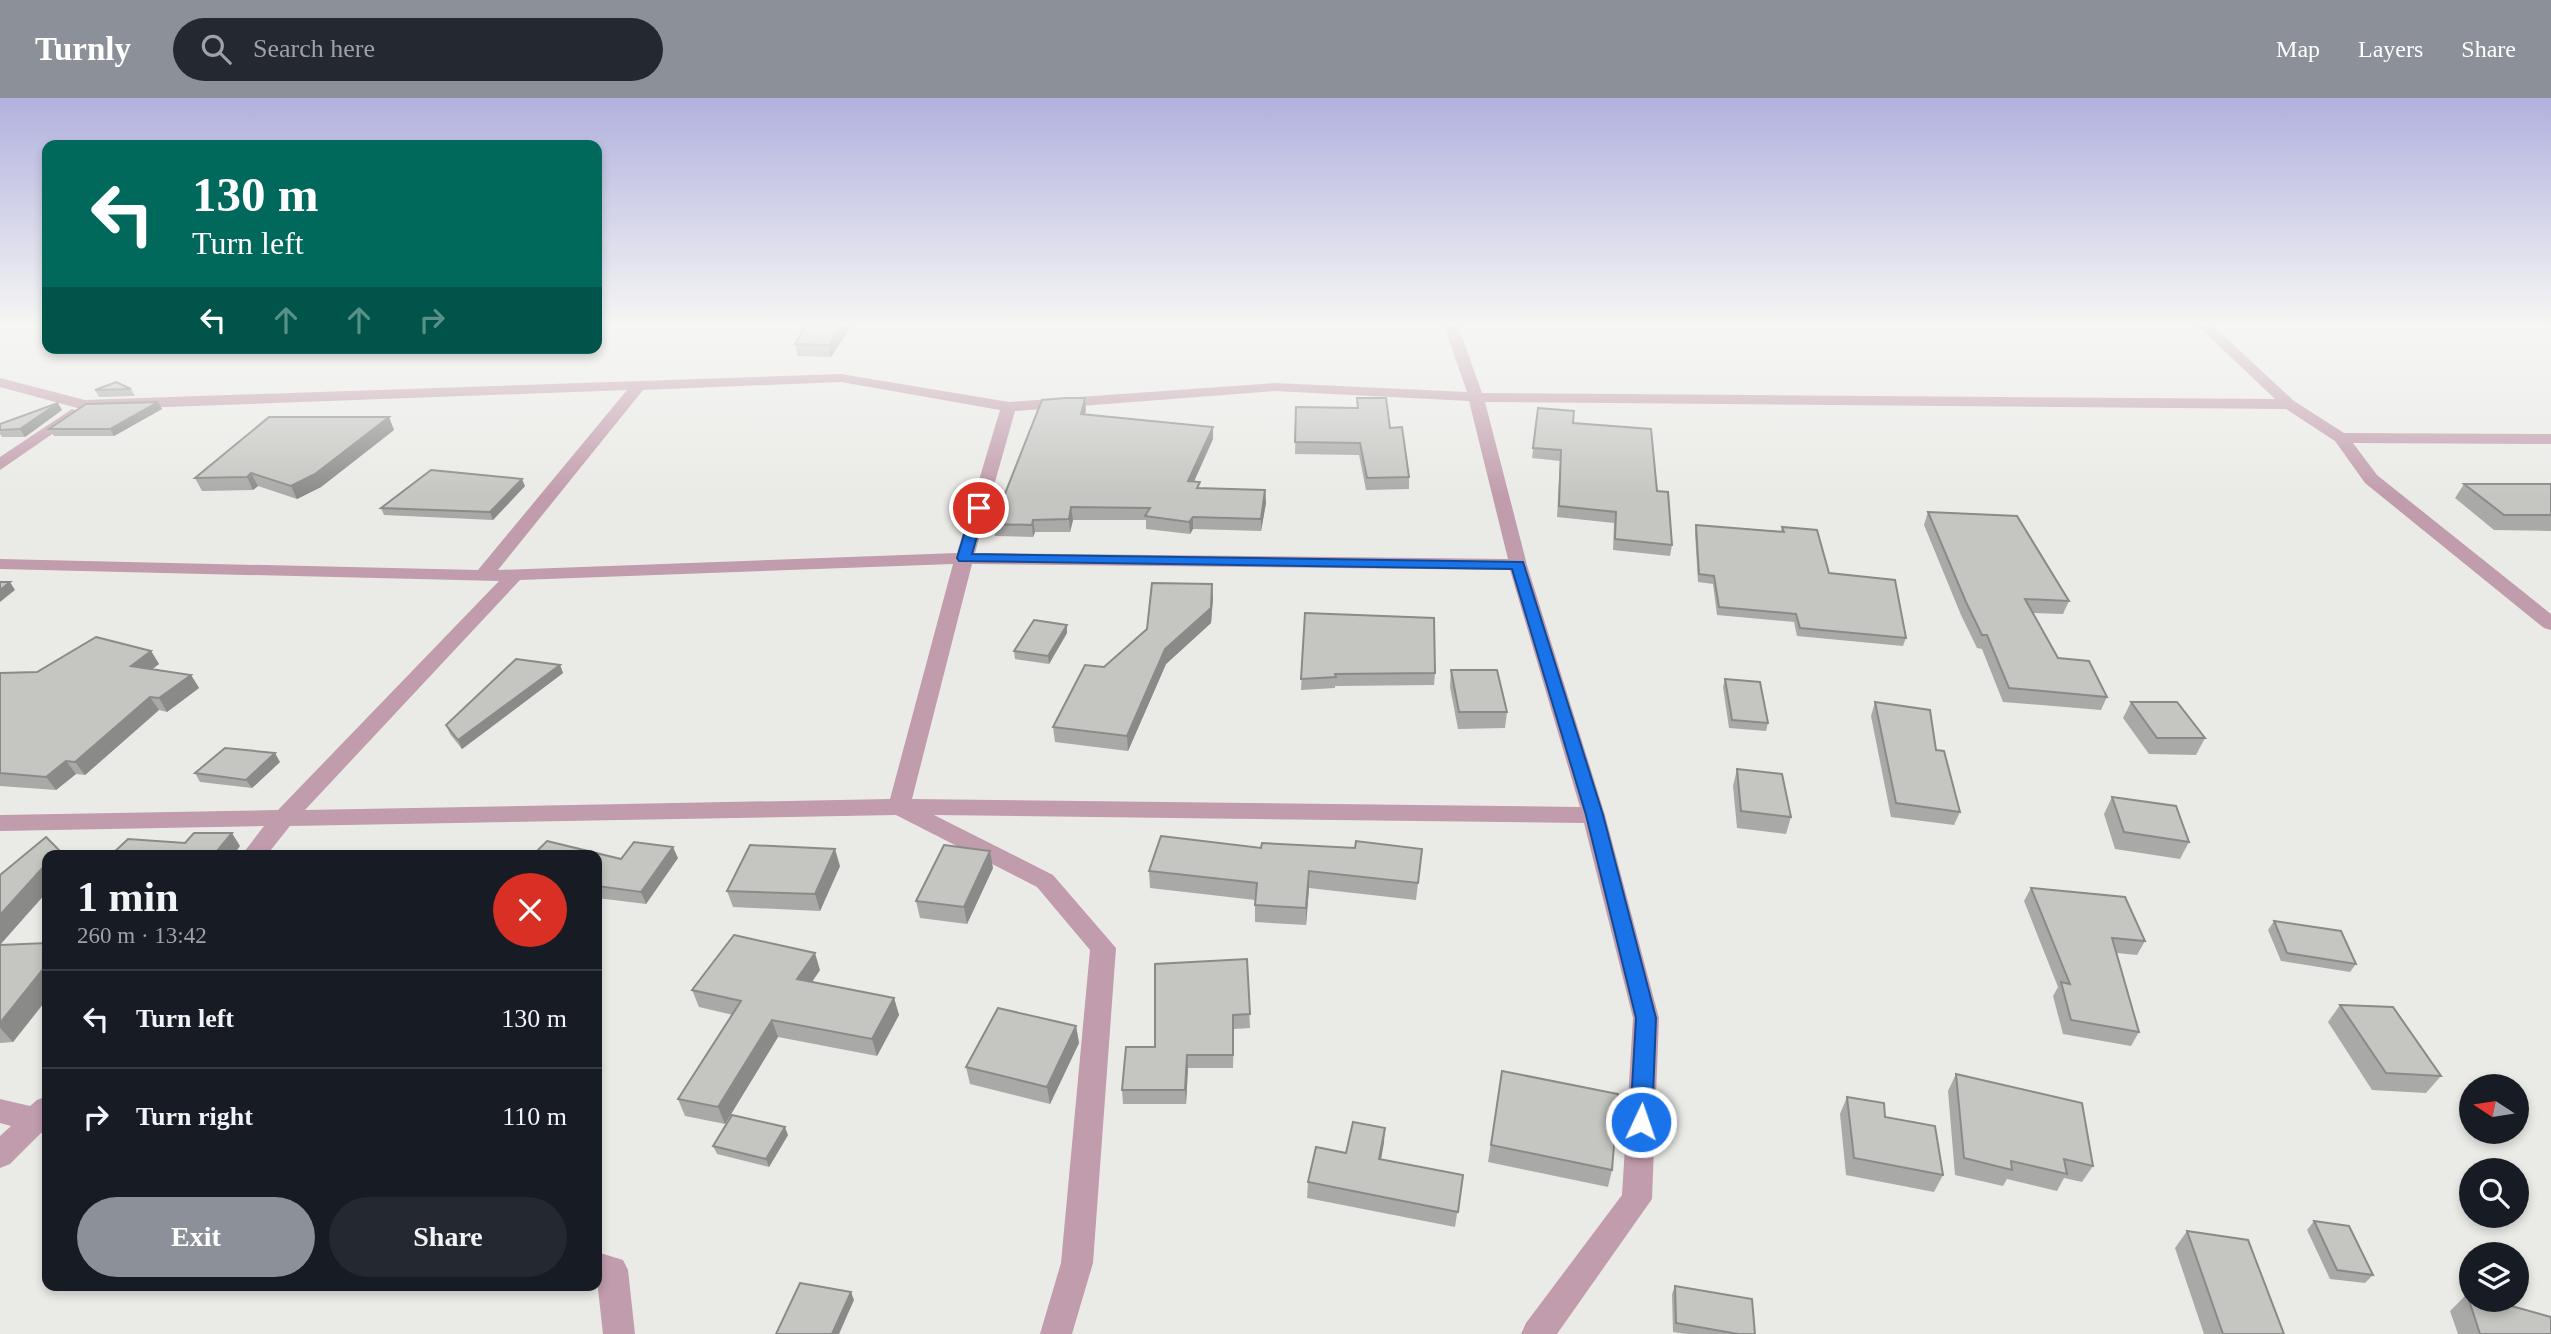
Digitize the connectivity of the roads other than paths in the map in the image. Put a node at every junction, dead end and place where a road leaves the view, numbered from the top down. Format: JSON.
{"nodes":[{"id":1,"x":764,"y":381,"type":"edge"},
{"id":2,"x":857,"y":381,"type":"edge"},
{"id":3,"x":1470,"y":381,"type":"edge"},
{"id":4,"x":2264,"y":381,"type":"edge"},
{"id":5,"x":0,"y":382,"type":"edge"},
{"id":6,"x":639,"y":385,"type":"junction"},
{"id":7,"x":1476,"y":397,"type":"junction"},
{"id":8,"x":2289,"y":404,"type":"junction"},
{"id":9,"x":85,"y":405,"type":"junction"},
{"id":10,"x":1009,"y":407,"type":"junction"},
{"id":11,"x":2342,"y":438,"type":"junction"},
{"id":12,"x":2551,"y":439,"type":"edge"},
{"id":13,"x":0,"y":465,"type":"edge"},
{"id":14,"x":964,"y":558,"type":"junction"},
{"id":15,"x":0,"y":564,"type":"edge"},
{"id":16,"x":1518,"y":565,"type":"junction"},
{"id":17,"x":483,"y":576,"type":"junction"},
{"id":18,"x":514,"y":576,"type":"junction"},
{"id":19,"x":2551,"y":624,"type":"edge"},
{"id":20,"x":899,"y":807,"type":"junction"},
{"id":21,"x":1594,"y":815,"type":"junction"},
{"id":22,"x":282,"y":820,"type":"junction"},
{"id":23,"x":0,"y":823,"type":"edge"},
{"id":24,"x":258,"y":850,"type":"edge"},
{"id":25,"x":0,"y":1111,"type":"edge"},
{"id":26,"x":42,"y":1117,"type":"edge"},
{"id":27,"x":42,"y":1119,"type":"edge"},
{"id":28,"x":0,"y":1155,"type":"edge"},
{"id":29,"x":602,"y":1267,"type":"edge"},
{"id":30,"x":619,"y":1334,"type":"edge"},
{"id":31,"x":1056,"y":1334,"type":"edge"},
{"id":32,"x":1537,"y":1334,"type":"edge"}],
"edges":[{"from":1,"to":6,"type":"street"},
{"from":2,"to":10,"type":"street"},
{"from":3,"to":7,"type":"street"},
{"from":4,"to":8,"type":"street"},
{"from":5,"to":9,"type":"street"},
{"from":6,"to":9,"type":"street"},
{"from":6,"to":17,"type":"street"},
{"from":7,"to":8,"type":"street"},
{"from":7,"to":10,"type":"street"},
{"from":7,"to":16,"type":"street"},
{"from":8,"to":11,"type":"street"},
{"from":9,"to":13,"type":"street"},
{"from":10,"to":14,"type":"street"},
{"from":11,"to":12,"type":"street"},
{"from":11,"to":19,"type":"street"},
{"from":14,"to":16,"type":"street"},
{"from":14,"to":18,"type":"street"},
{"from":14,"to":20,"type":"street"},
{"from":15,"to":17,"type":"street"},
{"from":16,"to":21,"type":"street"},
{"from":17,"to":18,"type":"street"},
{"from":18,"to":22,"type":"street"},
{"from":20,"to":21,"type":"street"},
{"from":20,"to":22,"type":"street"},
{"from":20,"to":31,"type":"street"},
{"from":21,"to":32,"type":"street"},
{"from":22,"to":23,"type":"street"},
{"from":22,"to":24,"type":"street"},
{"from":25,"to":26,"type":"street"},
{"from":27,"to":28,"type":"street"},
{"from":29,"to":30,"type":"street"}]}
